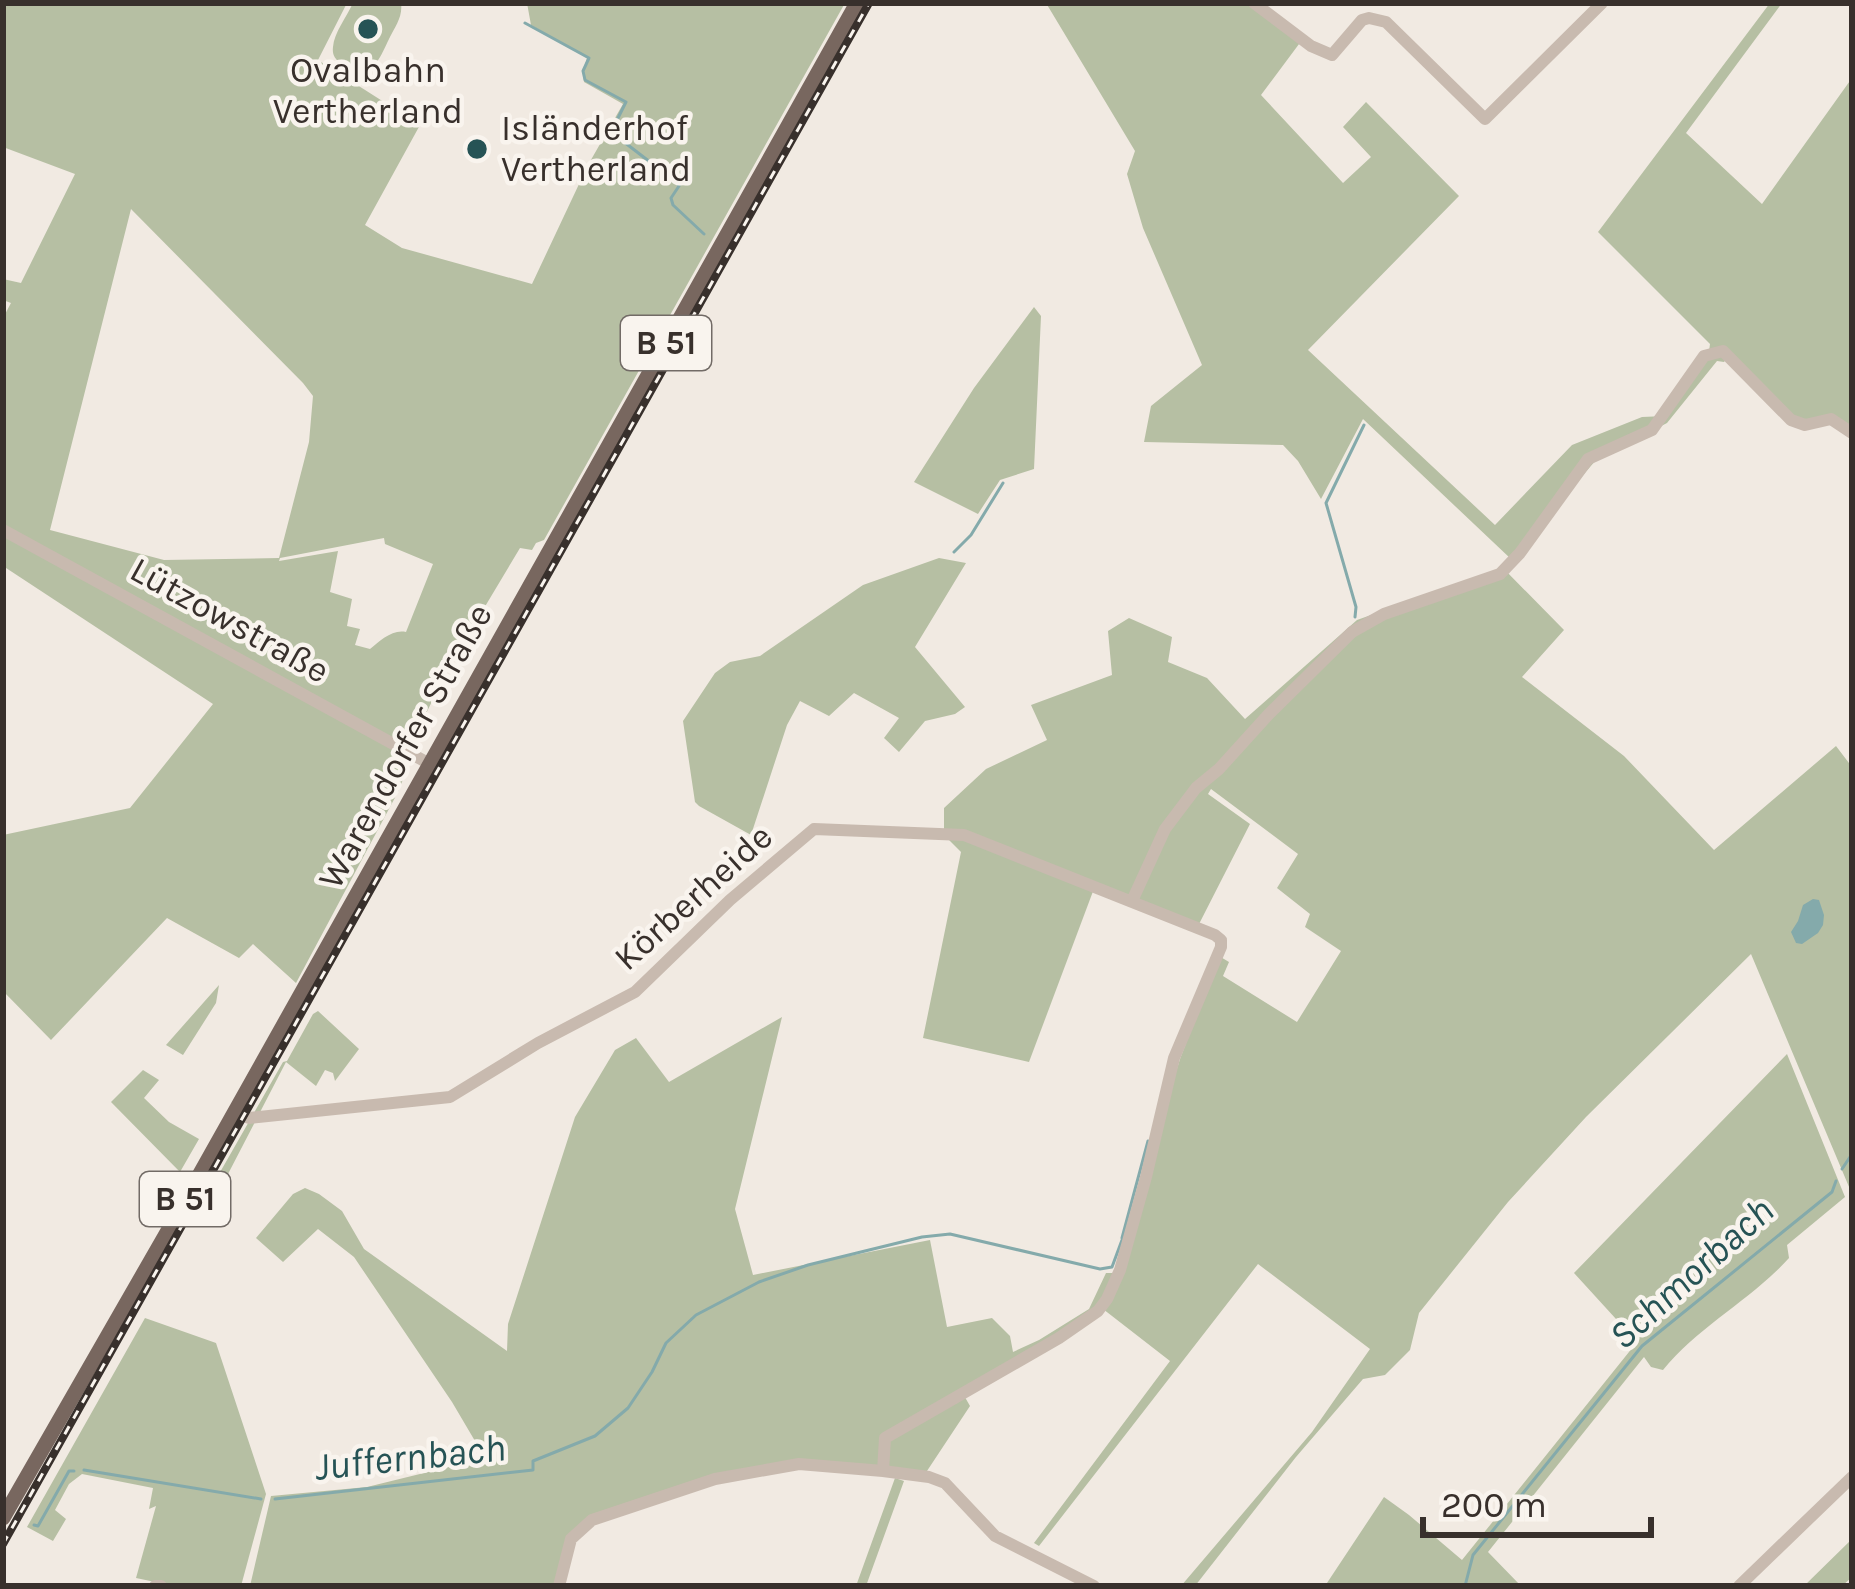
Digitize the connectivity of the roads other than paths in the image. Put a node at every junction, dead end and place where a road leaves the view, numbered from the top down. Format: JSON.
{"nodes":[{"id":1,"x":857,"y":3,"type":"edge"},
{"id":2,"x":1255,"y":3,"type":"edge"},
{"id":3,"x":1602,"y":3,"type":"edge"},
{"id":4,"x":1852,"y":433,"type":"edge"},
{"id":5,"x":3,"y":530,"type":"edge"},
{"id":6,"x":428,"y":763,"type":"junction"},
{"id":7,"x":1132,"y":901,"type":"junction"},
{"id":8,"x":234,"y":1112,"type":"junction"},
{"id":9,"x":883,"y":1472,"type":"junction"},
{"id":10,"x":1852,"y":1477,"type":"edge"},
{"id":11,"x":3,"y":1517,"type":"edge"},
{"id":12,"x":559,"y":1586,"type":"edge"},
{"id":13,"x":1094,"y":1586,"type":"edge"},
{"id":14,"x":1739,"y":1586,"type":"edge"}],
"edges":[{"from":1,"to":6,"type":"main road","name":"Warendorfer Straße","number":"B 51"},
{"from":2,"to":3,"type":"street"},
{"from":4,"to":7,"type":"street"},
{"from":5,"to":6,"type":"street","name":"Lützowstraße"},
{"from":6,"to":8,"type":"main road","name":"Warendorfer Straße","number":"B 51"},
{"from":7,"to":8,"type":"street","name":"Körberheide"},
{"from":7,"to":9,"type":"street","name":"Körberheide"},
{"from":8,"to":11,"type":"main road","name":"Warendorfer Straße","number":"B 51"},
{"from":9,"to":12,"type":"street"},
{"from":9,"to":13,"type":"street"},
{"from":10,"to":14,"type":"street"}]}
